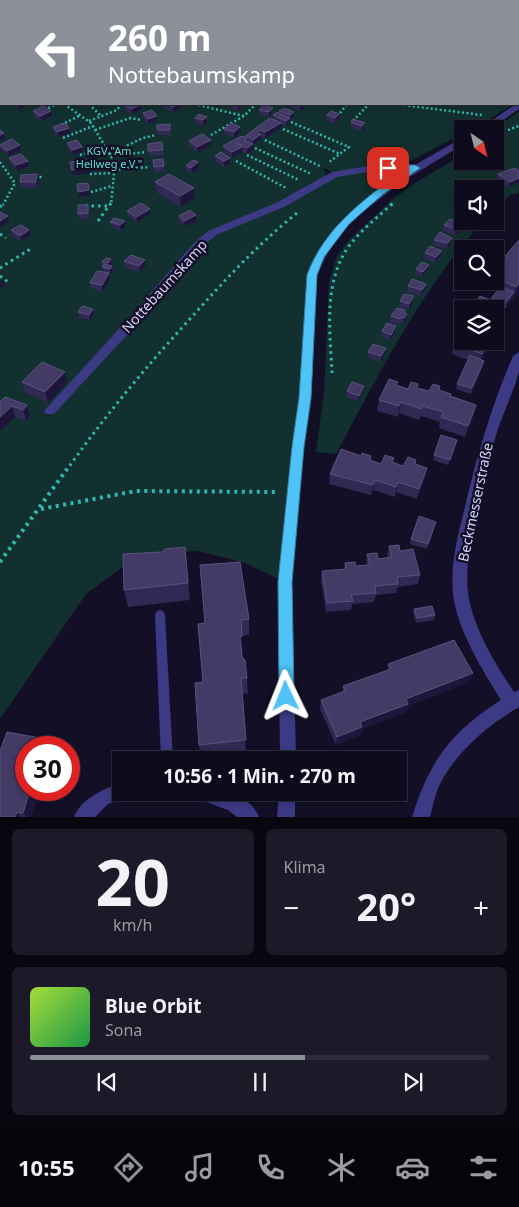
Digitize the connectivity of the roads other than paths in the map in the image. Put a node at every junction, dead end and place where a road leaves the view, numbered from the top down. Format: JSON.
{"nodes":[{"id":1,"x":519,"y":105,"type":"edge"},
{"id":2,"x":497,"y":120,"type":"edge"},
{"id":3,"x":454,"y":146,"type":"edge"},
{"id":4,"x":415,"y":168,"type":"junction"},
{"id":5,"x":519,"y":356,"type":"edge"},
{"id":6,"x":50,"y":411,"type":"dead end"},
{"id":7,"x":160,"y":614,"type":"dead end"},
{"id":8,"x":515,"y":700,"type":"edge"},
{"id":9,"x":166,"y":751,"type":"edge"},
{"id":10,"x":288,"y":751,"type":"edge"},
{"id":11,"x":112,"y":794,"type":"edge"},
{"id":12,"x":227,"y":801,"type":"edge"},
{"id":13,"x":287,"y":801,"type":"edge"},
{"id":14,"x":83,"y":817,"type":"edge"},
{"id":15,"x":250,"y":817,"type":"edge"},
{"id":16,"x":286,"y":817,"type":"edge"},
{"id":17,"x":421,"y":817,"type":"edge"}],
"edges":[{"from":1,"to":2,"type":"street"},
{"from":3,"to":4,"type":"street","name":"Nottebaumskamp"},
{"from":4,"to":6,"type":"street","name":"Nottebaumskamp"},
{"from":4,"to":10,"type":"street","name":"Nottebaumskamp"},
{"from":5,"to":8,"type":"street","name":"Beckmesserstraße"},
{"from":7,"to":9,"type":"lane"},
{"from":8,"to":17,"type":"street"},
{"from":11,"to":14,"type":"street"},
{"from":12,"to":15,"type":"street"},
{"from":13,"to":16,"type":"street"}]}
